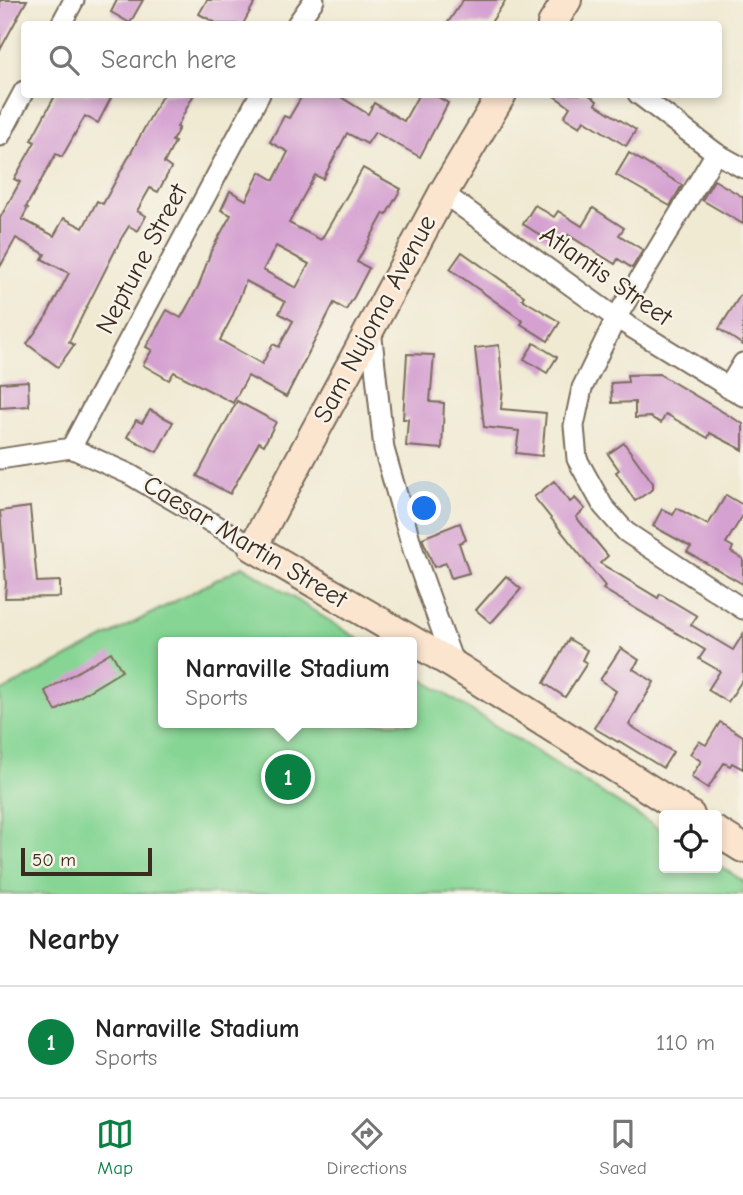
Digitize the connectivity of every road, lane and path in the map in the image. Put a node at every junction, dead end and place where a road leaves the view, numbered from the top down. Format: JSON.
{"nodes":[{"id":1,"x":74,"y":0,"type":"edge"},
{"id":2,"x":314,"y":0,"type":"edge"},
{"id":3,"x":567,"y":0,"type":"edge"},
{"id":4,"x":63,"y":21,"type":"edge"},
{"id":5,"x":299,"y":21,"type":"edge"},
{"id":6,"x":554,"y":21,"type":"edge"},
{"id":7,"x":21,"y":97,"type":"edge"},
{"id":8,"x":258,"y":98,"type":"edge"},
{"id":9,"x":500,"y":98,"type":"edge"},
{"id":10,"x":643,"y":98,"type":"edge"},
{"id":11,"x":0,"y":136,"type":"edge"},
{"id":12,"x":716,"y":153,"type":"junction"},
{"id":13,"x":743,"y":168,"type":"edge"},
{"id":14,"x":443,"y":193,"type":"junction"},
{"id":15,"x":616,"y":318,"type":"junction"},
{"id":16,"x":371,"y":327,"type":"junction"},
{"id":17,"x":743,"y":363,"type":"edge"},
{"id":18,"x":736,"y":392,"type":"edge"},
{"id":19,"x":71,"y":448,"type":"junction"},
{"id":20,"x":0,"y":460,"type":"edge"},
{"id":21,"x":253,"y":547,"type":"junction"},
{"id":22,"x":743,"y":609,"type":"edge"},
{"id":23,"x":406,"y":637,"type":"edge"},
{"id":24,"x":417,"y":643,"type":"edge"},
{"id":25,"x":454,"y":665,"type":"junction"},
{"id":26,"x":682,"y":810,"type":"edge"},
{"id":27,"x":722,"y":835,"type":"edge"},
{"id":28,"x":743,"y":848,"type":"edge"}],
"edges":[{"from":1,"to":4,"type":"street"},
{"from":2,"to":5,"type":"street"},
{"from":3,"to":6,"type":"street"},
{"from":7,"to":11,"type":"street"},
{"from":8,"to":19,"type":"street","name":"Neptune Street"},
{"from":9,"to":14,"type":"street","name":"Sam Nujoma Avenue"},
{"from":10,"to":12,"type":"street"},
{"from":12,"to":13,"type":"street"},
{"from":12,"to":15,"type":"street"},
{"from":14,"to":15,"type":"street","name":"Atlantis Street"},
{"from":14,"to":16,"type":"street","name":"Sam Nujoma Avenue"},
{"from":15,"to":18,"type":"street","name":"Atlantis Street"},
{"from":15,"to":22,"type":"street"},
{"from":16,"to":21,"type":"street","name":"Sam Nujoma Avenue"},
{"from":16,"to":25,"type":"street"},
{"from":17,"to":18,"type":"street"},
{"from":19,"to":20,"type":"street"},
{"from":19,"to":21,"type":"street","name":"Caesar Martin Street"},
{"from":21,"to":23,"type":"street","name":"Caesar Martin Street"},
{"from":24,"to":25,"type":"street","name":"Caesar Martin Street"},
{"from":25,"to":26,"type":"street","name":"Caesar Martin Street"},
{"from":27,"to":28,"type":"street"}]}
